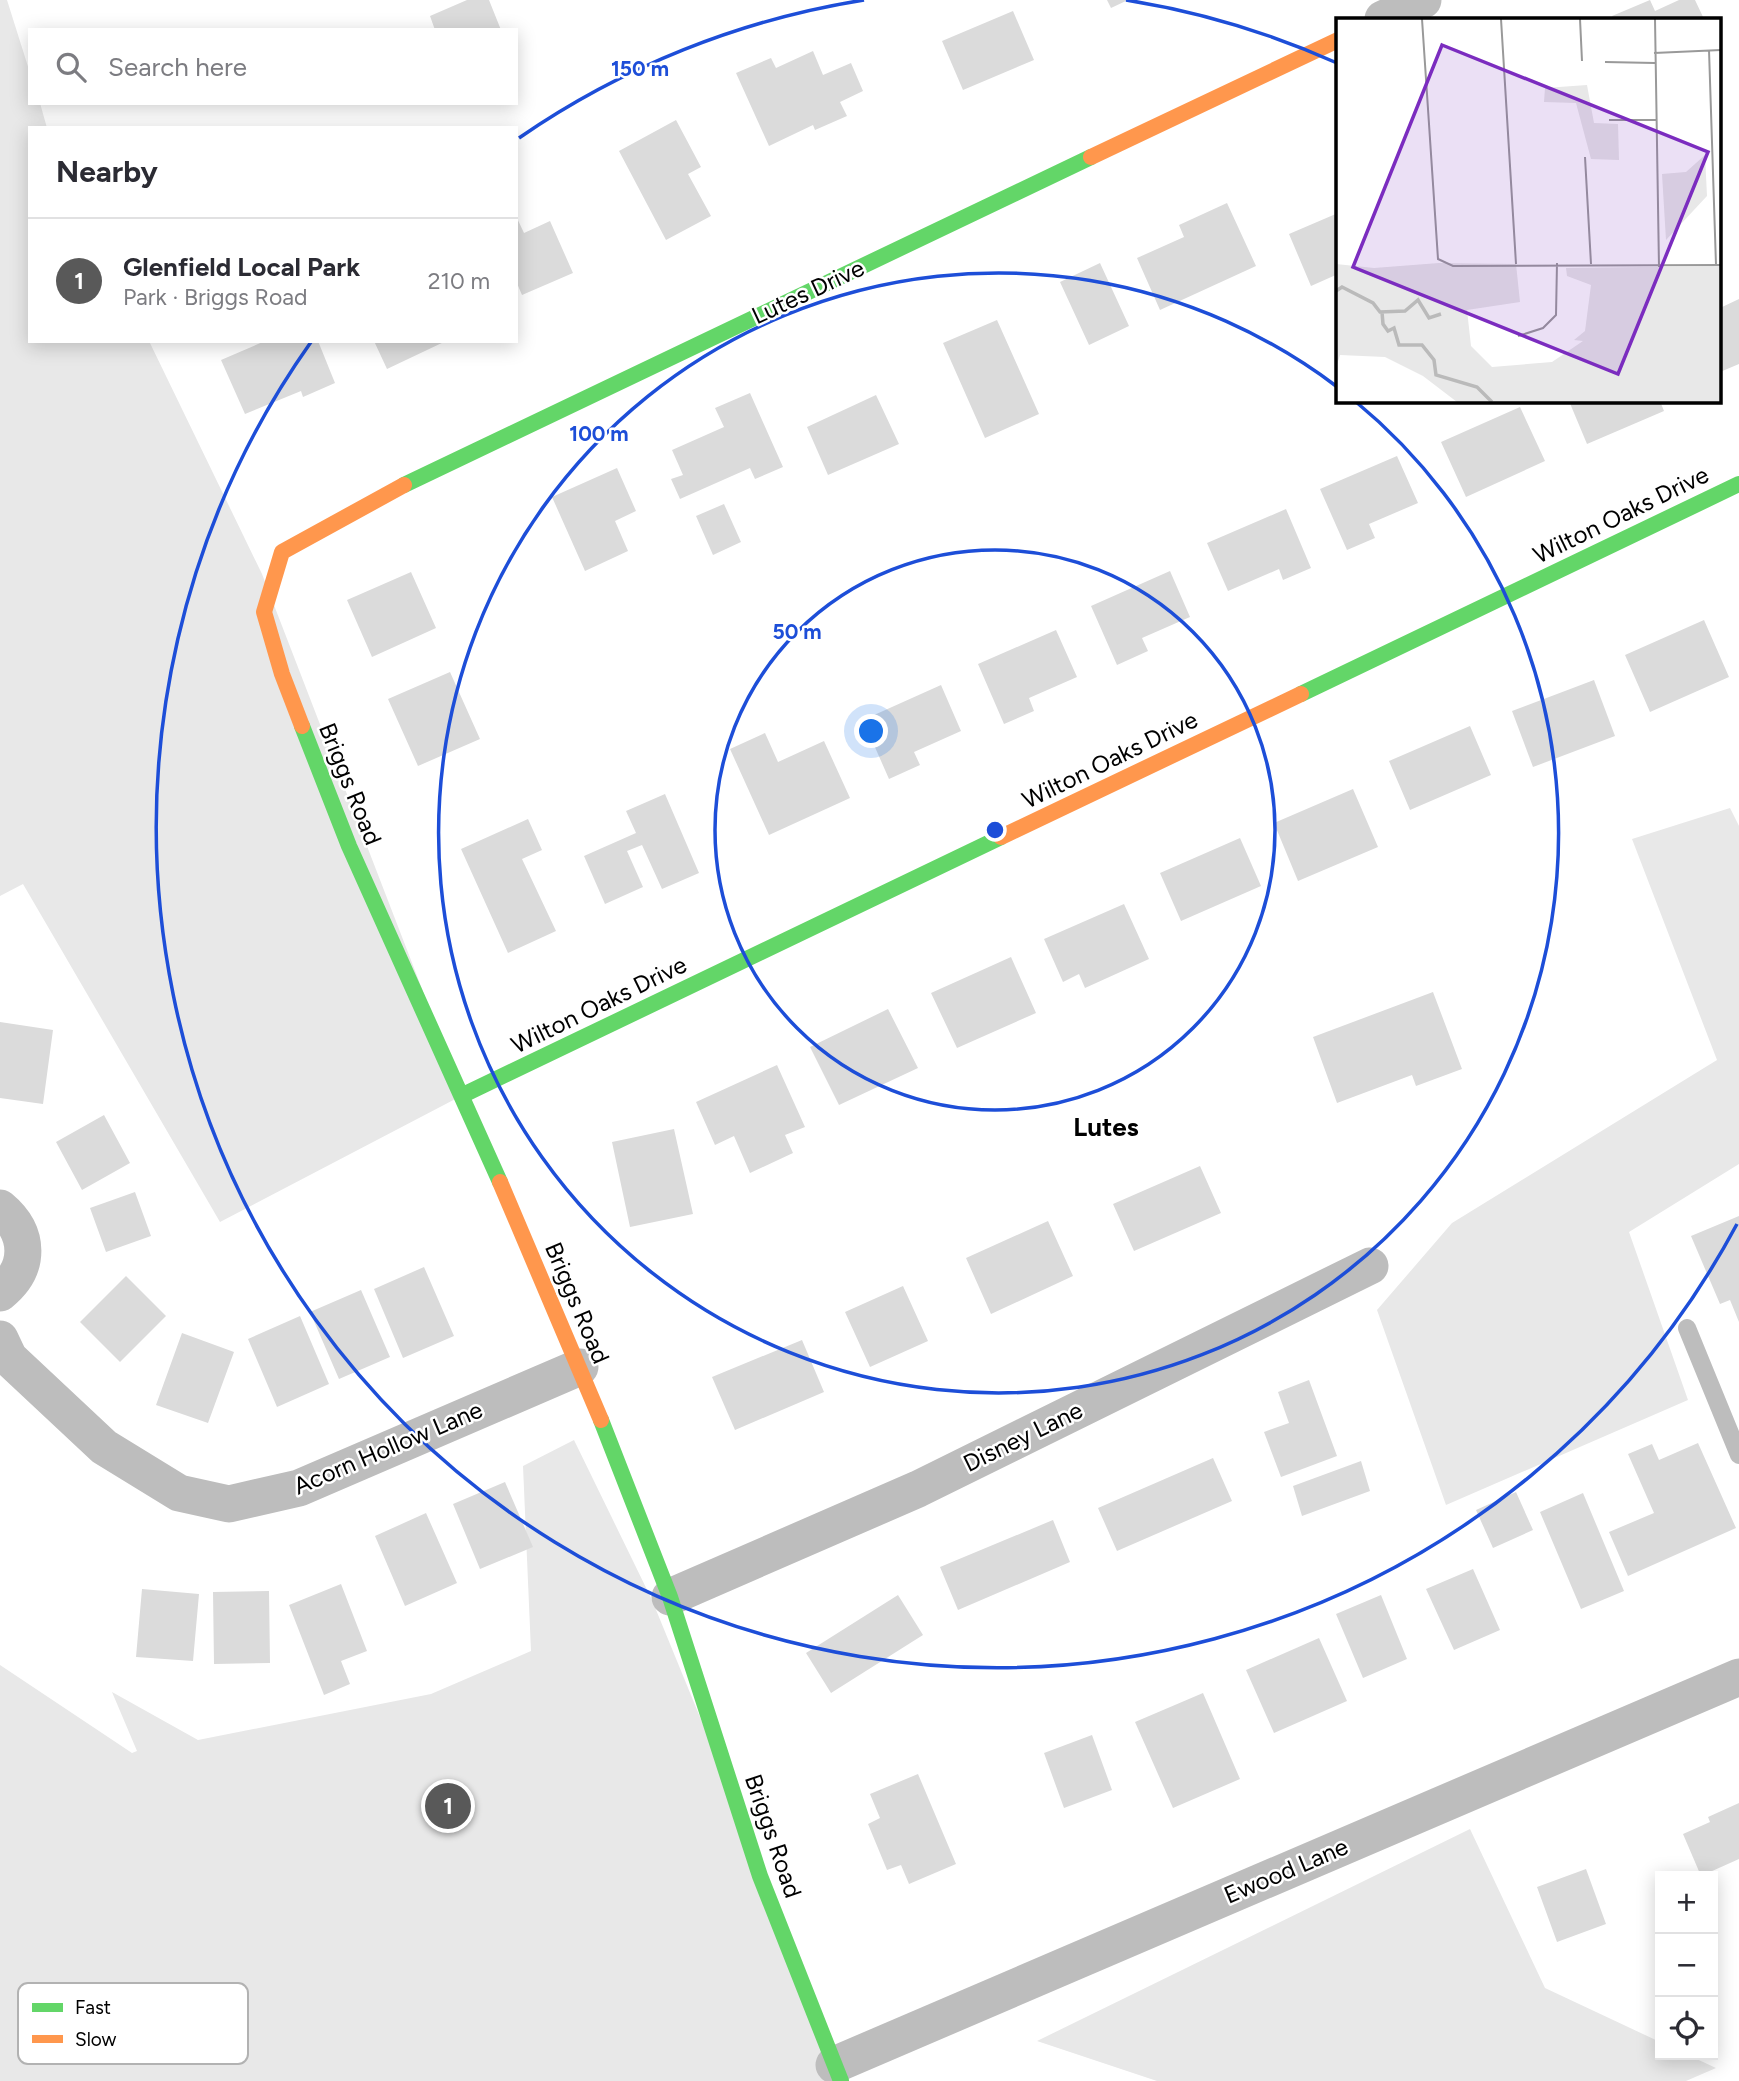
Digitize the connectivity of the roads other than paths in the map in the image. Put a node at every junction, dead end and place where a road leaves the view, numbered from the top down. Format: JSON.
{"nodes":[{"id":1,"x":1423,"y":0,"type":"edge"},
{"id":2,"x":1384,"y":18,"type":"edge"},
{"id":3,"x":1336,"y":41,"type":"edge"},
{"id":4,"x":1739,"y":484,"type":"edge"},
{"id":5,"x":282,"y":552,"type":"joint"},
{"id":6,"x":463,"y":1095,"type":"junction"},
{"id":7,"x":0,"y":1208,"type":"edge"},
{"id":8,"x":1370,"y":1266,"type":"dead end"},
{"id":9,"x":0,"y":1293,"type":"edge"},
{"id":10,"x":1687,"y":1328,"type":"dead end"},
{"id":11,"x":0,"y":1339,"type":"edge"},
{"id":12,"x":580,"y":1367,"type":"junction"},
{"id":13,"x":1739,"y":1455,"type":"edge"},
{"id":14,"x":670,"y":1597,"type":"junction"},
{"id":15,"x":1739,"y":1677,"type":"edge"},
{"id":16,"x":838,"y":2073,"type":"edge"}],
"edges":[{"from":1,"to":2,"type":"street"},
{"from":3,"to":5,"type":"street","name":"Lutes Drive"},
{"from":4,"to":6,"type":"street","name":"Wilton Oaks Drive"},
{"from":5,"to":6,"type":"street","name":"Briggs Road"},
{"from":6,"to":12,"type":"street","name":"Briggs Road"},
{"from":7,"to":9,"type":"street"},
{"from":8,"to":14,"type":"street","name":"Disney Lane"},
{"from":10,"to":13,"type":"lane"},
{"from":11,"to":12,"type":"street","name":"Acorn Hollow Lane"},
{"from":12,"to":14,"type":"street","name":"Briggs Road"},
{"from":14,"to":16,"type":"street","name":"Briggs Road"},
{"from":15,"to":16,"type":"street","name":"Ewood Lane"}]}
